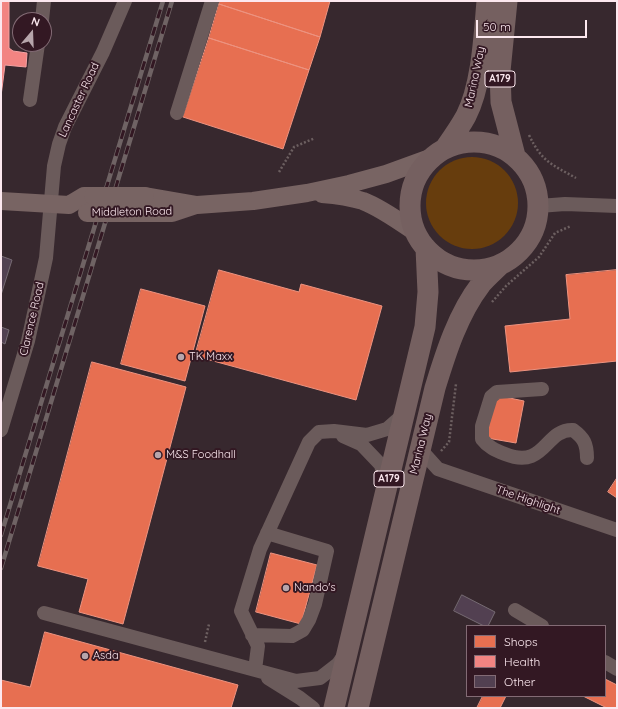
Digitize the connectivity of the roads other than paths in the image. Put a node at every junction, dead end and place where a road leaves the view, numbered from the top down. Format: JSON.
{"nodes":[{"id":1,"x":44,"y":1,"type":"edge"},
{"id":2,"x":124,"y":1,"type":"edge"},
{"id":3,"x":212,"y":1,"type":"edge"},
{"id":4,"x":487,"y":1,"type":"edge"},
{"id":5,"x":507,"y":1,"type":"edge"},
{"id":6,"x":43,"y":12,"type":"edge"},
{"id":7,"x":37,"y":52,"type":"edge"},
{"id":8,"x":30,"y":100,"type":"dead end"},
{"id":9,"x":177,"y":113,"type":"dead end"},
{"id":10,"x":438,"y":153,"type":"junction"},
{"id":11,"x":515,"y":156,"type":"junction"},
{"id":12,"x":307,"y":193,"type":"junction"},
{"id":13,"x":1,"y":202,"type":"edge"},
{"id":14,"x":60,"y":205,"type":"junction"},
{"id":15,"x":196,"y":205,"type":"junction"},
{"id":16,"x":539,"y":206,"type":"junction"},
{"id":17,"x":617,"y":206,"type":"edge"},
{"id":18,"x":420,"y":240,"type":"junction"},
{"id":19,"x":501,"y":264,"type":"junction"},
{"id":20,"x":542,"y":389,"type":"dead end"},
{"id":21,"x":404,"y":414,"type":"junction"},
{"id":22,"x":1,"y":430,"type":"edge"},
{"id":23,"x":334,"y":431,"type":"junction"},
{"id":24,"x":430,"y":450,"type":"junction"},
{"id":25,"x":587,"y":458,"type":"dead end"},
{"id":26,"x":438,"y":470,"type":"junction"},
{"id":27,"x":413,"y":478,"type":"junction"},
{"id":28,"x":386,"y":491,"type":"junction"},
{"id":29,"x":617,"y":530,"type":"edge"},
{"id":30,"x":267,"y":533,"type":"junction"},
{"id":31,"x":515,"y":610,"type":"dead end"},
{"id":32,"x":44,"y":613,"type":"dead end"},
{"id":33,"x":540,"y":625,"type":"edge"},
{"id":34,"x":252,"y":635,"type":"junction"},
{"id":35,"x":348,"y":649,"type":"junction"},
{"id":36,"x":606,"y":663,"type":"edge"},
{"id":37,"x":617,"y":669,"type":"edge"},
{"id":38,"x":255,"y":670,"type":"junction"},
{"id":39,"x":313,"y":708,"type":"edge"},
{"id":40,"x":334,"y":708,"type":"edge"},
{"id":41,"x":358,"y":708,"type":"edge"}],
"edges":[{"from":1,"to":6,"type":"street"},
{"from":2,"to":14,"type":"street","name":"Lancaster Road"},
{"from":3,"to":9,"type":"street"},
{"from":4,"to":10,"type":"highway","name":"Marina Way","number":"A179"},
{"from":5,"to":11,"type":"highway","name":"Marina Way","number":"A179"},
{"from":7,"to":8,"type":"street"},
{"from":10,"to":11,"type":"highway","number":"A179"},
{"from":10,"to":12,"type":"main road","name":"Middleton Road"},
{"from":10,"to":18,"type":"highway","number":"A179"},
{"from":11,"to":16,"type":"highway","number":"A179"},
{"from":12,"to":15,"type":"main road","name":"Middleton Road"},
{"from":12,"to":18,"type":"main road","name":"Middleton Road"},
{"from":13,"to":14,"type":"main road","name":"Middleton Road"},
{"from":14,"to":15,"type":"main road","name":"Middleton Road","bridge":true},
{"from":14,"to":15,"type":"main road","name":"Middleton Road","bridge":true},
{"from":14,"to":22,"type":"street","name":"Clarence Road"},
{"from":16,"to":17,"type":"street"},
{"from":16,"to":19,"type":"highway","number":"A179"},
{"from":18,"to":19,"type":"highway","number":"A179"},
{"from":18,"to":21,"type":"highway","name":"Marina Way","number":"A179"},
{"from":19,"to":24,"type":"highway","name":"Marina Way","number":"A179"},
{"from":20,"to":25,"type":"street"},
{"from":21,"to":23,"type":"street"},
{"from":21,"to":28,"type":"highway","name":"Marina Way","number":"A179"},
{"from":23,"to":28,"type":"street"},
{"from":23,"to":30,"type":"street"},
{"from":24,"to":26,"type":"street"},
{"from":24,"to":27,"type":"highway","name":"Marina Way","number":"A179"},
{"from":26,"to":27,"type":"street"},
{"from":26,"to":29,"type":"street","name":"The Highlight"},
{"from":27,"to":41,"type":"highway","name":"Marina Way","number":"A179"},
{"from":28,"to":35,"type":"highway","name":"Marina Way","number":"A179"},
{"from":30,"to":34,"type":"street"},
{"from":30,"to":34,"type":"street"},
{"from":31,"to":33,"type":"street"},
{"from":32,"to":38,"type":"street"},
{"from":34,"to":38,"type":"street"},
{"from":35,"to":38,"type":"street"},
{"from":35,"to":40,"type":"highway","name":"Marina Way","number":"A179"},
{"from":36,"to":37,"type":"street"},
{"from":38,"to":39,"type":"street"}]}
